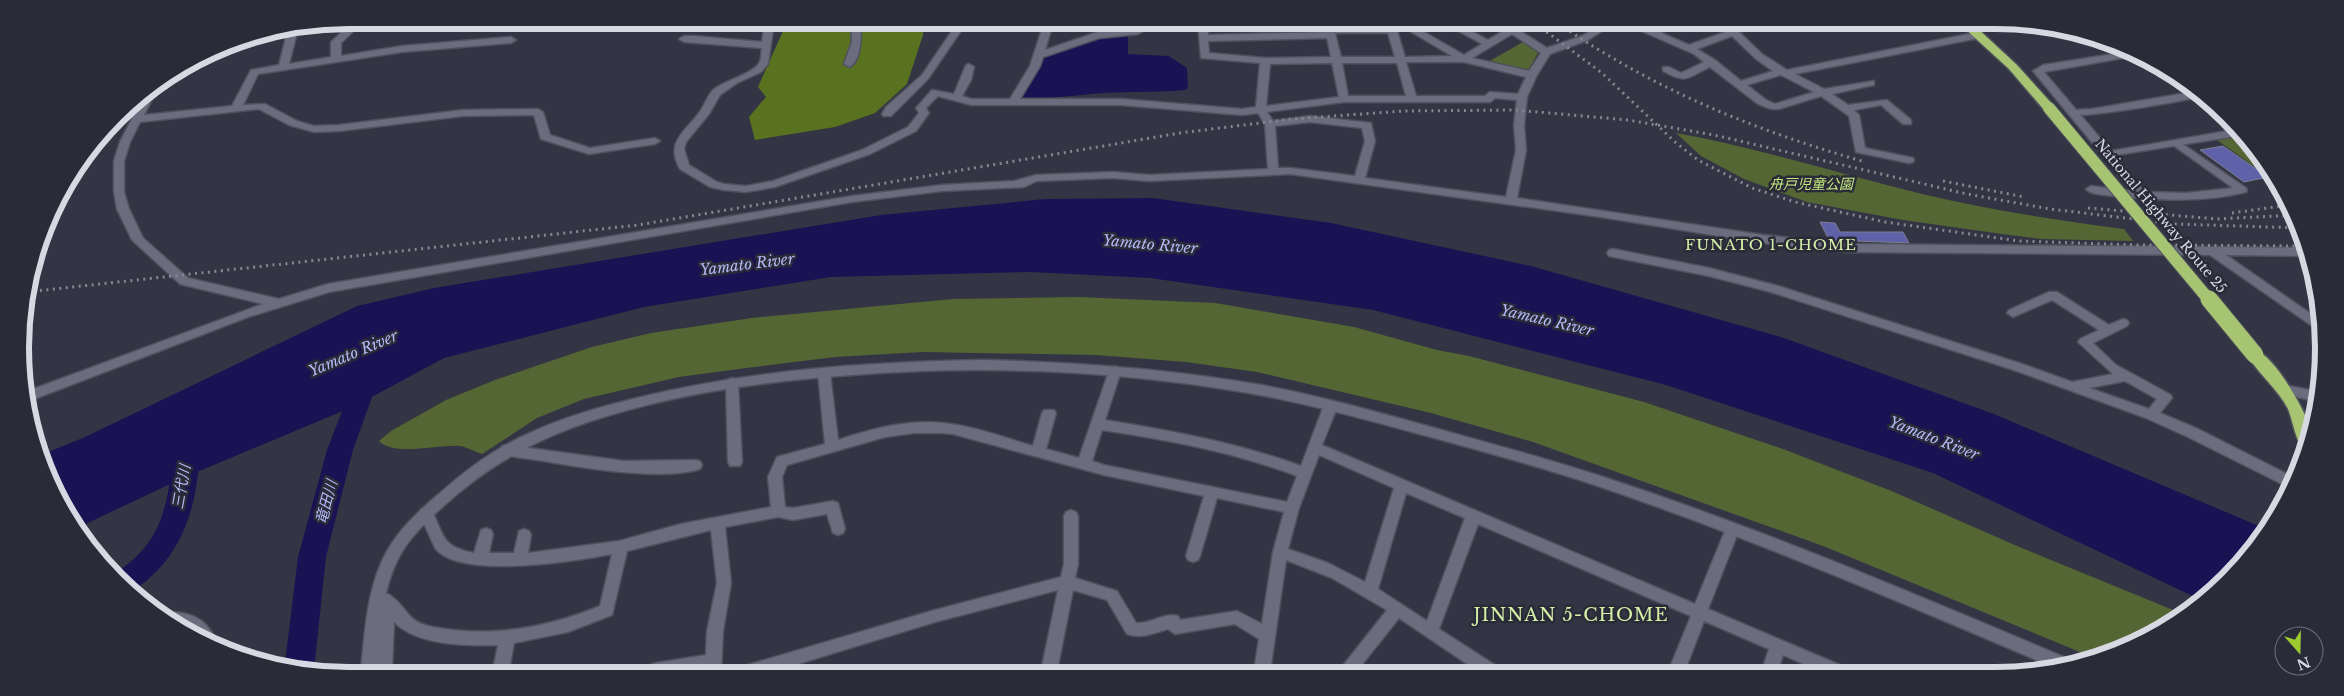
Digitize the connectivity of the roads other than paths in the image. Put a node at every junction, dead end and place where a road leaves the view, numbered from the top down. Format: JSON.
{"nodes":[{"id":1,"x":350,"y":29,"type":"edge"},
{"id":2,"x":769,"y":29,"type":"edge"},
{"id":3,"x":856,"y":29,"type":"edge"},
{"id":4,"x":958,"y":29,"type":"edge"},
{"id":5,"x":1046,"y":29,"type":"edge"},
{"id":6,"x":1203,"y":29,"type":"edge"},
{"id":7,"x":1350,"y":29,"type":"edge"},
{"id":8,"x":1392,"y":29,"type":"edge"},
{"id":9,"x":1412,"y":29,"type":"edge"},
{"id":10,"x":1460,"y":29,"type":"edge"},
{"id":11,"x":1600,"y":29,"type":"edge"},
{"id":12,"x":1643,"y":29,"type":"edge"},
{"id":13,"x":1662,"y":29,"type":"edge"},
{"id":14,"x":1731,"y":29,"type":"edge"},
{"id":15,"x":1972,"y":29,"type":"edge"},
{"id":16,"x":1330,"y":30,"type":"edge"},
{"id":17,"x":1512,"y":30,"type":"joint"},
{"id":18,"x":1138,"y":32,"type":"dead end"},
{"id":19,"x":1653,"y":33,"type":"junction"},
{"id":20,"x":292,"y":34,"type":"edge"},
{"id":21,"x":1979,"y":35,"type":"junction"},
{"id":22,"x":1203,"y":38,"type":"junction"},
{"id":23,"x":684,"y":39,"type":"dead end"},
{"id":24,"x":511,"y":40,"type":"dead end"},
{"id":25,"x":1488,"y":44,"type":"junction"},
{"id":26,"x":767,"y":45,"type":"junction"},
{"id":27,"x":1690,"y":48,"type":"junction"},
{"id":28,"x":1546,"y":52,"type":"junction"},
{"id":29,"x":1039,"y":55,"type":"junction"},
{"id":30,"x":2123,"y":55,"type":"edge"},
{"id":31,"x":336,"y":59,"type":"junction"},
{"id":32,"x":1464,"y":59,"type":"junction"},
{"id":33,"x":1337,"y":60,"type":"junction"},
{"id":34,"x":1401,"y":60,"type":"junction"},
{"id":35,"x":1265,"y":61,"type":"junction"},
{"id":36,"x":1712,"y":62,"type":"junction"},
{"id":37,"x":849,"y":64,"type":"dead end"},
{"id":38,"x":969,"y":67,"type":"dead end"},
{"id":39,"x":282,"y":68,"type":"junction"},
{"id":40,"x":1666,"y":70,"type":"dead end"},
{"id":41,"x":1784,"y":72,"type":"junction"},
{"id":42,"x":1532,"y":75,"type":"junction"},
{"id":43,"x":1870,"y":83,"type":"dead end"},
{"id":44,"x":1741,"y":84,"type":"junction"},
{"id":45,"x":1821,"y":93,"type":"junction"},
{"id":46,"x":2191,"y":96,"type":"edge"},
{"id":47,"x":1522,"y":97,"type":"junction"},
{"id":48,"x":1412,"y":98,"type":"junction"},
{"id":49,"x":956,"y":99,"type":"junction"},
{"id":50,"x":1344,"y":99,"type":"junction"},
{"id":51,"x":1013,"y":102,"type":"junction"},
{"id":52,"x":145,"y":103,"type":"edge"},
{"id":53,"x":237,"y":107,"type":"junction"},
{"id":54,"x":1846,"y":109,"type":"junction"},
{"id":55,"x":1261,"y":110,"type":"junction"},
{"id":56,"x":2073,"y":113,"type":"junction"},
{"id":57,"x":887,"y":114,"type":"dead end"},
{"id":58,"x":137,"y":119,"type":"junction"},
{"id":59,"x":1907,"y":122,"type":"dead end"},
{"id":60,"x":1270,"y":124,"type":"junction"},
{"id":61,"x":2232,"y":134,"type":"edge"},
{"id":62,"x":655,"y":141,"type":"dead end"},
{"id":63,"x":2178,"y":143,"type":"junction"},
{"id":64,"x":2108,"y":155,"type":"junction"},
{"id":65,"x":1909,"y":160,"type":"dead end"},
{"id":66,"x":1273,"y":170,"type":"junction"},
{"id":67,"x":1360,"y":180,"type":"junction"},
{"id":68,"x":2091,"y":189,"type":"dead end"},
{"id":69,"x":2141,"y":194,"type":"junction"},
{"id":70,"x":1511,"y":201,"type":"junction"},
{"id":71,"x":2212,"y":251,"type":"junction"},
{"id":72,"x":2300,"y":252,"type":"edge"},
{"id":73,"x":1613,"y":253,"type":"dead end"},
{"id":74,"x":278,"y":302,"type":"junction"},
{"id":75,"x":2013,"y":313,"type":"dead end"},
{"id":76,"x":2315,"y":322,"type":"edge"},
{"id":77,"x":2123,"y":323,"type":"dead end"},
{"id":78,"x":2108,"y":330,"type":"junction"},
{"id":79,"x":1115,"y":371,"type":"junction"},
{"id":80,"x":824,"y":373,"type":"junction"},
{"id":81,"x":2127,"y":376,"type":"junction"},
{"id":82,"x":732,"y":383,"type":"junction"},
{"id":83,"x":2073,"y":386,"type":"junction"},
{"id":84,"x":2285,"y":390,"type":"junction"},
{"id":85,"x":32,"y":395,"type":"edge"},
{"id":86,"x":2312,"y":396,"type":"edge"},
{"id":87,"x":1331,"y":405,"type":"junction"},
{"id":88,"x":1049,"y":412,"type":"dead end"},
{"id":89,"x":2151,"y":416,"type":"junction"},
{"id":90,"x":1097,"y":424,"type":"junction"},
{"id":91,"x":2304,"y":429,"type":"edge"},
{"id":92,"x":832,"y":448,"type":"junction"},
{"id":93,"x":1315,"y":448,"type":"junction"},
{"id":94,"x":507,"y":450,"type":"junction"},
{"id":95,"x":1038,"y":452,"type":"junction"},
{"id":96,"x":735,"y":462,"type":"dead end"},
{"id":97,"x":1084,"y":464,"type":"junction"},
{"id":98,"x":695,"y":465,"type":"dead end"},
{"id":99,"x":1305,"y":473,"type":"junction"},
{"id":100,"x":2286,"y":480,"type":"edge"},
{"id":101,"x":1401,"y":486,"type":"junction"},
{"id":102,"x":1212,"y":492,"type":"junction"},
{"id":103,"x":1292,"y":508,"type":"junction"},
{"id":104,"x":778,"y":511,"type":"junction"},
{"id":105,"x":426,"y":513,"type":"junction"},
{"id":106,"x":1071,"y":516,"type":"dead end"},
{"id":107,"x":1473,"y":517,"type":"junction"},
{"id":108,"x":717,"y":523,"type":"junction"},
{"id":109,"x":838,"y":529,"type":"dead end"},
{"id":110,"x":1732,"y":530,"type":"junction"},
{"id":111,"x":486,"y":534,"type":"dead end"},
{"id":112,"x":524,"y":535,"type":"dead end"},
{"id":113,"x":621,"y":547,"type":"junction"},
{"id":114,"x":1280,"y":552,"type":"junction"},
{"id":115,"x":1193,"y":556,"type":"dead end"},
{"id":116,"x":520,"y":559,"type":"junction"},
{"id":117,"x":480,"y":560,"type":"junction"},
{"id":118,"x":1068,"y":582,"type":"junction"},
{"id":119,"x":1370,"y":591,"type":"junction"},
{"id":120,"x":384,"y":598,"type":"junction"},
{"id":121,"x":1398,"y":609,"type":"junction"},
{"id":122,"x":1699,"y":613,"type":"junction"},
{"id":123,"x":177,"y":617,"type":"edge"},
{"id":124,"x":1430,"y":632,"type":"junction"},
{"id":125,"x":205,"y":633,"type":"edge"},
{"id":126,"x":1268,"y":636,"type":"junction"},
{"id":127,"x":507,"y":639,"type":"junction"},
{"id":128,"x":1778,"y":646,"type":"junction"},
{"id":129,"x":2056,"y":661,"type":"edge"},
{"id":130,"x":713,"y":665,"type":"edge"},
{"id":131,"x":369,"y":667,"type":"edge"},
{"id":132,"x":384,"y":667,"type":"edge"},
{"id":133,"x":501,"y":667,"type":"edge"},
{"id":134,"x":690,"y":667,"type":"edge"},
{"id":135,"x":764,"y":667,"type":"edge"},
{"id":136,"x":1050,"y":667,"type":"edge"},
{"id":137,"x":1263,"y":667,"type":"edge"},
{"id":138,"x":1350,"y":667,"type":"edge"},
{"id":139,"x":1484,"y":667,"type":"edge"},
{"id":140,"x":1678,"y":667,"type":"edge"},
{"id":141,"x":1770,"y":667,"type":"edge"},
{"id":142,"x":1827,"y":667,"type":"edge"}],
"edges":[{"from":1,"to":31,"type":"street"},
{"from":2,"to":26,"type":"street"},
{"from":3,"to":37,"type":"street"},
{"from":4,"to":57,"type":"street"},
{"from":5,"to":29,"type":"street"},
{"from":6,"to":22,"type":"street"},
{"from":7,"to":16,"type":"street"},
{"from":8,"to":34,"type":"street"},
{"from":9,"to":32,"type":"street"},
{"from":10,"to":25,"type":"street"},
{"from":11,"to":28,"type":"street"},
{"from":12,"to":19,"type":"street"},
{"from":13,"to":19,"type":"street"},
{"from":14,"to":27,"type":"street"},
{"from":14,"to":41,"type":"street"},
{"from":15,"to":21,"type":"highway","name":"National Highway Route 25"},
{"from":16,"to":22,"type":"street"},
{"from":16,"to":33,"type":"street"},
{"from":17,"to":25,"type":"street"},
{"from":17,"to":28,"type":"street"},
{"from":18,"to":29,"type":"street"},
{"from":19,"to":27,"type":"street"},
{"from":20,"to":39,"type":"street"},
{"from":21,"to":41,"type":"street"},
{"from":21,"to":84,"type":"highway","name":"National Highway Route 25","bridge":true},
{"from":22,"to":35,"type":"street"},
{"from":23,"to":26,"type":"street"},
{"from":24,"to":31,"type":"street"},
{"from":25,"to":32,"type":"street"},
{"from":26,"to":49,"type":"street"},
{"from":27,"to":36,"type":"street"},
{"from":28,"to":42,"type":"street"},
{"from":29,"to":51,"type":"street"},
{"from":30,"to":56,"type":"street"},
{"from":31,"to":39,"type":"street"},
{"from":32,"to":34,"type":"street"},
{"from":32,"to":42,"type":"street"},
{"from":33,"to":34,"type":"street"},
{"from":33,"to":35,"type":"street"},
{"from":33,"to":50,"type":"street"},
{"from":34,"to":48,"type":"street"},
{"from":35,"to":55,"type":"street"},
{"from":36,"to":40,"type":"street"},
{"from":36,"to":44,"type":"street"},
{"from":38,"to":49,"type":"street"},
{"from":39,"to":53,"type":"street"},
{"from":41,"to":44,"type":"street"},
{"from":41,"to":45,"type":"street"},
{"from":42,"to":47,"type":"street"},
{"from":43,"to":45,"type":"street"},
{"from":44,"to":45,"type":"street"},
{"from":45,"to":54,"type":"street"},
{"from":46,"to":56,"type":"street"},
{"from":47,"to":48,"type":"street"},
{"from":47,"to":70,"type":"street"},
{"from":48,"to":50,"type":"street"},
{"from":49,"to":51,"type":"street"},
{"from":50,"to":55,"type":"street"},
{"from":51,"to":55,"type":"street"},
{"from":52,"to":58,"type":"street"},
{"from":53,"to":58,"type":"street"},
{"from":53,"to":62,"type":"street"},
{"from":54,"to":59,"type":"street"},
{"from":54,"to":65,"type":"street"},
{"from":55,"to":60,"type":"street"},
{"from":56,"to":64,"type":"street"},
{"from":58,"to":74,"type":"street"},
{"from":60,"to":66,"type":"street"},
{"from":60,"to":67,"type":"street"},
{"from":61,"to":63,"type":"street"},
{"from":63,"to":64,"type":"street"},
{"from":63,"to":69,"type":"street"},
{"from":64,"to":69,"type":"street"},
{"from":66,"to":67,"type":"street"},
{"from":66,"to":74,"type":"street"},
{"from":67,"to":70,"type":"street"},
{"from":68,"to":69,"type":"street"},
{"from":70,"to":71,"type":"street"},
{"from":71,"to":72,"type":"street"},
{"from":71,"to":76,"type":"street"},
{"from":73,"to":83,"type":"street"},
{"from":74,"to":85,"type":"street"},
{"from":75,"to":78,"type":"street"},
{"from":77,"to":78,"type":"street"},
{"from":78,"to":81,"type":"street"},
{"from":79,"to":80,"type":"street"},
{"from":79,"to":87,"type":"street"},
{"from":79,"to":90,"type":"street"},
{"from":80,"to":82,"type":"street"},
{"from":80,"to":92,"type":"street"},
{"from":81,"to":83,"type":"street"},
{"from":81,"to":89,"type":"street"},
{"from":82,"to":94,"type":"street"},
{"from":82,"to":96,"type":"street"},
{"from":83,"to":89,"type":"street"},
{"from":84,"to":86,"type":"street"},
{"from":84,"to":91,"type":"highway","name":"National Highway Route 25"},
{"from":87,"to":93,"type":"street"},
{"from":87,"to":110,"type":"street"},
{"from":88,"to":95,"type":"street"},
{"from":89,"to":100,"type":"street"},
{"from":90,"to":97,"type":"street"},
{"from":90,"to":99,"type":"street"},
{"from":92,"to":95,"type":"street"},
{"from":92,"to":104,"type":"street"},
{"from":93,"to":99,"type":"street"},
{"from":93,"to":101,"type":"street"},
{"from":94,"to":98,"type":"street"},
{"from":94,"to":105,"type":"street"},
{"from":95,"to":97,"type":"street"},
{"from":97,"to":102,"type":"street"},
{"from":99,"to":103,"type":"street"},
{"from":101,"to":107,"type":"street"},
{"from":101,"to":119,"type":"street"},
{"from":102,"to":103,"type":"street"},
{"from":102,"to":115,"type":"street"},
{"from":103,"to":114,"type":"street"},
{"from":104,"to":108,"type":"street"},
{"from":104,"to":109,"type":"street"},
{"from":105,"to":117,"type":"street"},
{"from":105,"to":120,"type":"street"},
{"from":106,"to":118,"type":"street"},
{"from":107,"to":122,"type":"street"},
{"from":107,"to":124,"type":"street"},
{"from":108,"to":113,"type":"street"},
{"from":108,"to":130,"type":"street"},
{"from":110,"to":122,"type":"street"},
{"from":110,"to":129,"type":"street"},
{"from":111,"to":117,"type":"street"},
{"from":112,"to":116,"type":"street"},
{"from":113,"to":116,"type":"street"},
{"from":113,"to":127,"type":"street"},
{"from":114,"to":119,"type":"street"},
{"from":114,"to":126,"type":"street"},
{"from":116,"to":117,"type":"street"},
{"from":118,"to":126,"type":"street"},
{"from":118,"to":135,"type":"street"},
{"from":118,"to":136,"type":"street"},
{"from":119,"to":121,"type":"street"},
{"from":120,"to":127,"type":"street"},
{"from":120,"to":131,"type":"street"},
{"from":120,"to":132,"type":"street"},
{"from":121,"to":124,"type":"street"},
{"from":121,"to":138,"type":"street"},
{"from":122,"to":128,"type":"street"},
{"from":122,"to":140,"type":"street"},
{"from":123,"to":125,"type":"street"},
{"from":124,"to":139,"type":"street"},
{"from":126,"to":137,"type":"street"},
{"from":127,"to":133,"type":"street"},
{"from":128,"to":141,"type":"street"},
{"from":128,"to":142,"type":"street"},
{"from":130,"to":134,"type":"street"}]}
